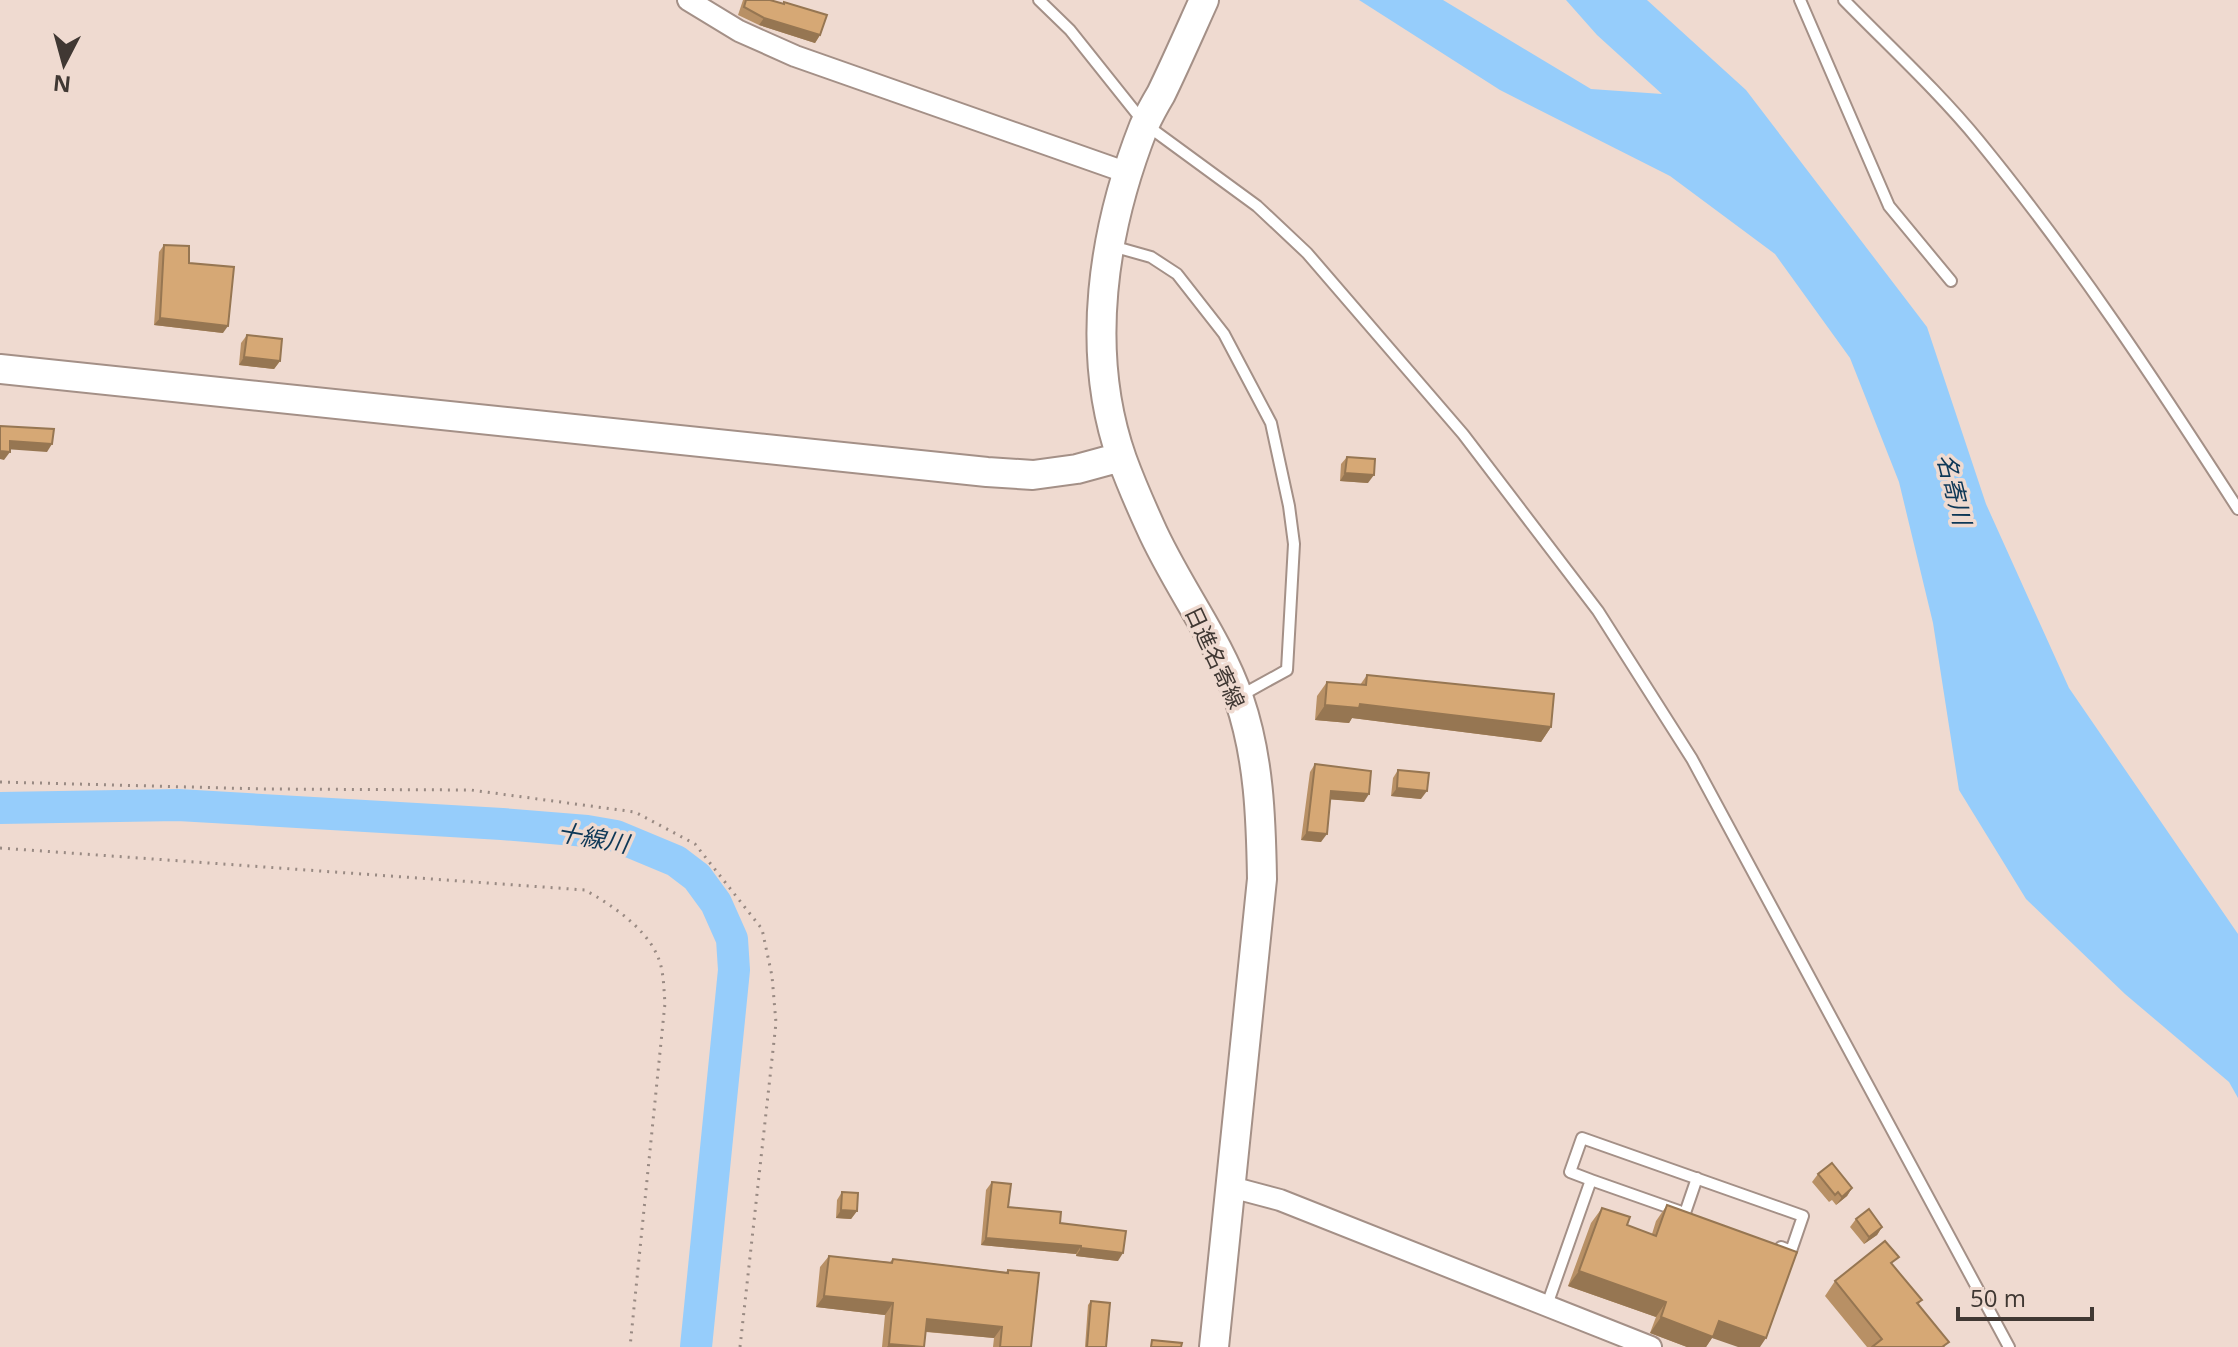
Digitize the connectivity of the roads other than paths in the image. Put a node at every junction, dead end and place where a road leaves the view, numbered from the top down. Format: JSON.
{"nodes":[{"id":1,"x":688,"y":0,"type":"edge"},
{"id":2,"x":1039,"y":0,"type":"edge"},
{"id":3,"x":1204,"y":0,"type":"edge"},
{"id":4,"x":1800,"y":0,"type":"edge"},
{"id":5,"x":1844,"y":0,"type":"edge"},
{"id":6,"x":1145,"y":124,"type":"junction"},
{"id":7,"x":1128,"y":173,"type":"junction"},
{"id":8,"x":1108,"y":245,"type":"junction"},
{"id":9,"x":1951,"y":281,"type":"dead end"},
{"id":10,"x":0,"y":369,"type":"edge"},
{"id":11,"x":1121,"y":457,"type":"junction"},
{"id":12,"x":2238,"y":509,"type":"edge"},
{"id":13,"x":1238,"y":697,"type":"junction"},
{"id":14,"x":1697,"y":1178,"type":"junction"},
{"id":15,"x":1591,"y":1180,"type":"junction"},
{"id":16,"x":1231,"y":1187,"type":"junction"},
{"id":17,"x":1685,"y":1213,"type":"junction"},
{"id":18,"x":1698,"y":1218,"type":"edge"},
{"id":19,"x":1764,"y":1241,"type":"edge"},
{"id":20,"x":1547,"y":1305,"type":"junction"},
{"id":21,"x":1214,"y":1347,"type":"edge"},
{"id":22,"x":1651,"y":1347,"type":"edge"},
{"id":23,"x":2009,"y":1347,"type":"edge"}],
"edges":[{"from":1,"to":7,"type":"street"},
{"from":2,"to":6,"type":"lane"},
{"from":3,"to":6,"type":"main road","name":"日進名寄線"},
{"from":4,"to":9,"type":"lane"},
{"from":5,"to":12,"type":"lane"},
{"from":6,"to":7,"type":"main road","name":"日進名寄線"},
{"from":6,"to":23,"type":"lane"},
{"from":7,"to":8,"type":"main road","name":"日進名寄線"},
{"from":8,"to":11,"type":"main road","name":"日進名寄線"},
{"from":8,"to":13,"type":"lane"},
{"from":10,"to":11,"type":"main road"},
{"from":11,"to":13,"type":"main road","name":"日進名寄線"},
{"from":13,"to":16,"type":"main road","name":"日進名寄線"},
{"from":14,"to":15,"type":"lane"},
{"from":14,"to":17,"type":"lane"},
{"from":14,"to":19,"type":"lane"},
{"from":15,"to":17,"type":"lane"},
{"from":15,"to":20,"type":"lane"},
{"from":16,"to":20,"type":"street"},
{"from":16,"to":21,"type":"main road","name":"日進名寄線"},
{"from":17,"to":18,"type":"lane"},
{"from":20,"to":22,"type":"street"}]}
